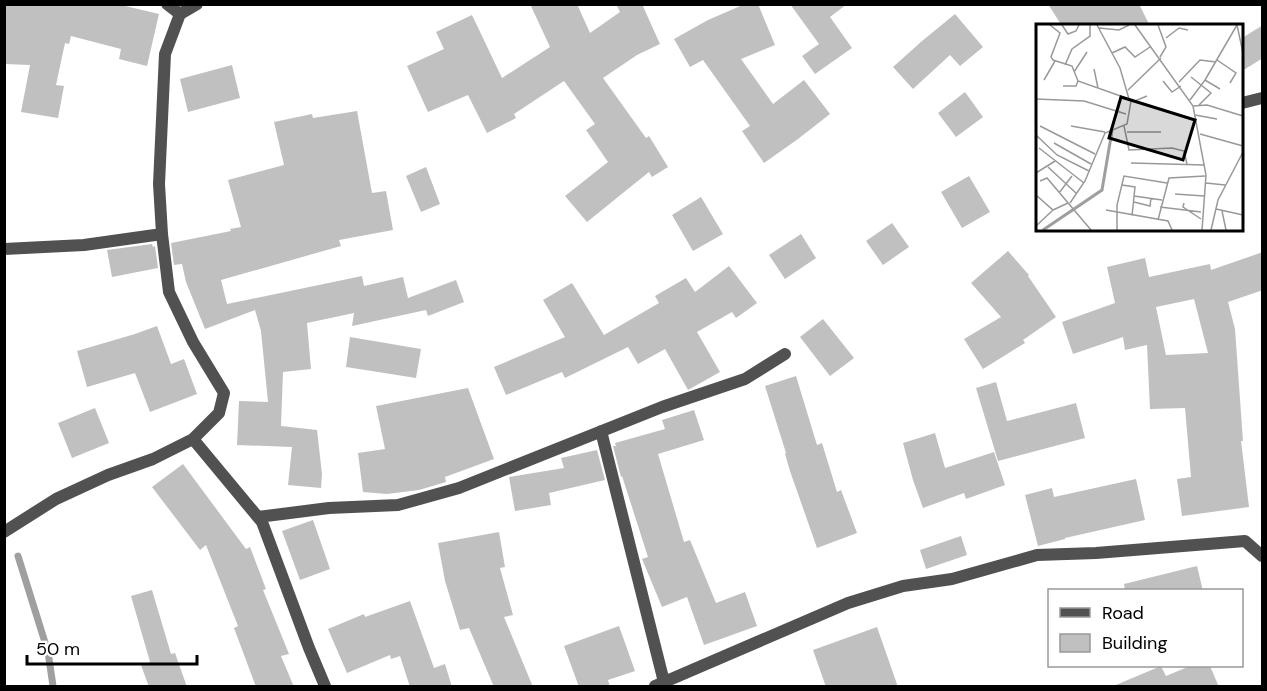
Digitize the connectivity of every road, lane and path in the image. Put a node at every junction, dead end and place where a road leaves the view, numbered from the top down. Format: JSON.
{"nodes":[{"id":1,"x":167,"y":4,"type":"edge"},
{"id":2,"x":197,"y":4,"type":"edge"},
{"id":3,"x":180,"y":14,"type":"junction"},
{"id":4,"x":1263,"y":98,"type":"edge"},
{"id":5,"x":1243,"y":104,"type":"edge"},
{"id":6,"x":162,"y":234,"type":"junction"},
{"id":7,"x":4,"y":249,"type":"edge"},
{"id":8,"x":785,"y":354,"type":"dead end"},
{"id":9,"x":601,"y":430,"type":"junction"},
{"id":10,"x":193,"y":439,"type":"junction"},
{"id":11,"x":258,"y":517,"type":"junction"},
{"id":12,"x":4,"y":532,"type":"edge"},
{"id":13,"x":1263,"y":556,"type":"edge"},
{"id":14,"x":659,"y":684,"type":"edge"},
{"id":15,"x":325,"y":687,"type":"edge"}],
"edges":[{"from":1,"to":3,"type":"street"},
{"from":2,"to":3,"type":"street"},
{"from":3,"to":6,"type":"street"},
{"from":4,"to":5,"type":"street"},
{"from":6,"to":7,"type":"street"},
{"from":6,"to":10,"type":"street"},
{"from":8,"to":9,"type":"street"},
{"from":9,"to":11,"type":"street"},
{"from":9,"to":14,"type":"street"},
{"from":10,"to":11,"type":"street"},
{"from":10,"to":12,"type":"street"},
{"from":11,"to":15,"type":"street"},
{"from":13,"to":14,"type":"street"}]}
